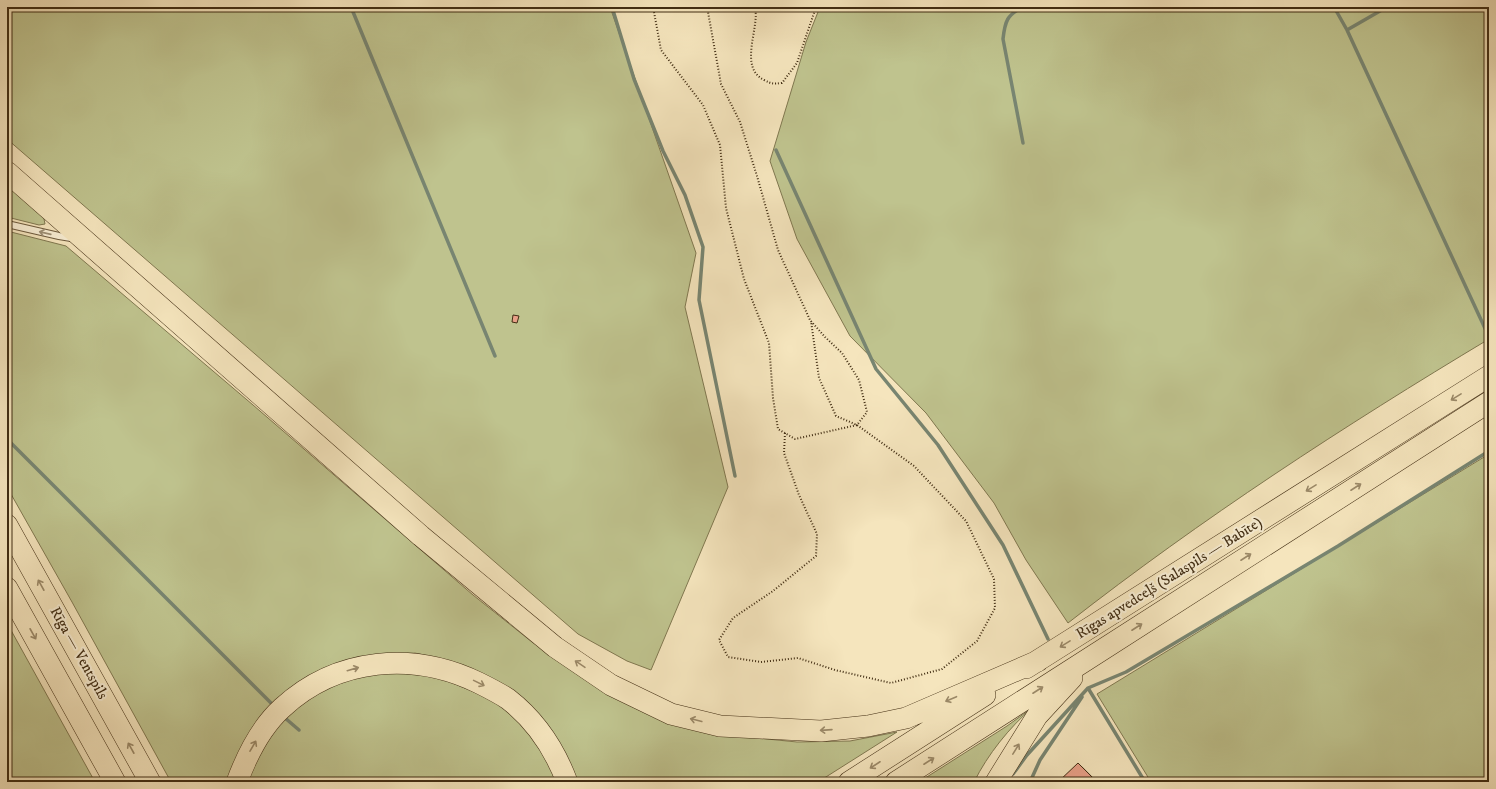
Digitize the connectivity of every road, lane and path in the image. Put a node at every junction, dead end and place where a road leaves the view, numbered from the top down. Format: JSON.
{"nodes":[{"id":1,"x":657,"y":7,"type":"edge"},
{"id":2,"x":709,"y":7,"type":"edge"},
{"id":3,"x":755,"y":7,"type":"edge"},
{"id":4,"x":816,"y":7,"type":"edge"},
{"id":5,"x":7,"y":172,"type":"edge"},
{"id":6,"x":7,"y":224,"type":"edge"},
{"id":7,"x":83,"y":239,"type":"junction"},
{"id":8,"x":810,"y":320,"type":"junction"},
{"id":9,"x":1489,"y":376,"type":"edge"},
{"id":10,"x":1489,"y":402,"type":"edge"},
{"id":11,"x":857,"y":425,"type":"junction"},
{"id":12,"x":785,"y":433,"type":"junction"},
{"id":13,"x":7,"y":525,"type":"edge"},
{"id":14,"x":7,"y":588,"type":"edge"},
{"id":15,"x":1104,"y":648,"type":"junction"},
{"id":16,"x":1038,"y":661,"type":"junction"},
{"id":17,"x":115,"y":782,"type":"edge"},
{"id":18,"x":150,"y":782,"type":"edge"},
{"id":19,"x":237,"y":782,"type":"edge"},
{"id":20,"x":567,"y":782,"type":"edge"},
{"id":21,"x":849,"y":782,"type":"edge"},
{"id":22,"x":896,"y":782,"type":"edge"},
{"id":23,"x":996,"y":782,"type":"edge"}],
"edges":[{"from":1,"to":12,"type":"path"},
{"from":2,"to":8,"type":"path"},
{"from":3,"to":4,"type":"path"},
{"from":5,"to":7,"type":"highway"},
{"from":7,"to":6,"type":"lane","one_way":true},
{"from":16,"to":7,"type":"highway","one_way":true},
{"from":8,"to":11,"type":"path"},
{"from":8,"to":11,"type":"path"},
{"from":9,"to":16,"type":"highway","name":"Rīgas apvedceļš (Salaspils — Babīte)","one_way":true},
{"from":15,"to":10,"type":"highway","name":"Rīgas apvedceļš (Salaspils — Babīte)","one_way":true},
{"from":11,"to":12,"type":"path"},
{"from":11,"to":12,"type":"path"},
{"from":18,"to":13,"type":"highway","name":"Rīga — Ventspils","one_way":true},
{"from":14,"to":17,"type":"highway","name":"Rīga — Ventspils","one_way":true},
{"from":22,"to":15,"type":"highway","name":"Rīgas apvedceļš (Salaspils — Babīte)","one_way":true},
{"from":23,"to":15,"type":"highway","one_way":true},
{"from":16,"to":21,"type":"highway","name":"Rīgas apvedceļš (Salaspils — Babīte)","one_way":true},
{"from":19,"to":20,"type":"highway","one_way":true}]}
